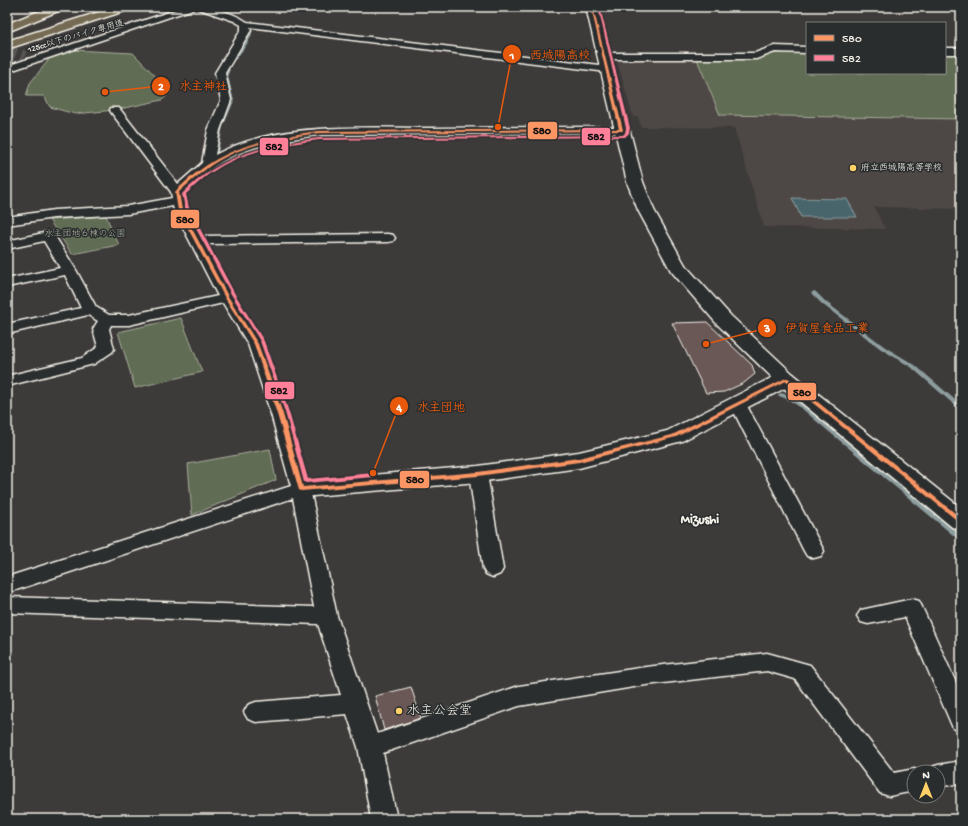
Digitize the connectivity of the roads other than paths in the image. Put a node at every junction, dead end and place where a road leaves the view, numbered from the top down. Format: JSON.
{"nodes":[{"id":1,"x":104,"y":7,"type":"edge"},
{"id":2,"x":127,"y":7,"type":"edge"},
{"id":3,"x":193,"y":7,"type":"edge"},
{"id":4,"x":200,"y":7,"type":"edge"},
{"id":5,"x":592,"y":7,"type":"edge"},
{"id":6,"x":63,"y":10,"type":"edge"},
{"id":7,"x":146,"y":23,"type":"junction"},
{"id":8,"x":245,"y":24,"type":"junction"},
{"id":9,"x":7,"y":28,"type":"edge"},
{"id":10,"x":7,"y":35,"type":"edge"},
{"id":11,"x":7,"y":41,"type":"tunnel mouth"},
{"id":12,"x":7,"y":45,"type":"tunnel mouth"},
{"id":13,"x":806,"y":50,"type":"edge"},
{"id":14,"x":946,"y":51,"type":"edge"},
{"id":15,"x":961,"y":51,"type":"edge"},
{"id":16,"x":603,"y":56,"type":"junction"},
{"id":17,"x":35,"y":60,"type":"junction"},
{"id":18,"x":7,"y":69,"type":"edge"},
{"id":19,"x":607,"y":69,"type":"junction"},
{"id":20,"x":116,"y":110,"type":"dead end"},
{"id":21,"x":621,"y":130,"type":"junction"},
{"id":22,"x":208,"y":164,"type":"junction"},
{"id":23,"x":178,"y":197,"type":"junction"},
{"id":24,"x":7,"y":220,"type":"edge"},
{"id":25,"x":388,"y":238,"type":"dead end"},
{"id":26,"x":196,"y":240,"type":"junction"},
{"id":27,"x":7,"y":244,"type":"edge"},
{"id":28,"x":69,"y":270,"type":"junction"},
{"id":29,"x":7,"y":284,"type":"edge"},
{"id":30,"x":228,"y":298,"type":"junction"},
{"id":31,"x":90,"y":310,"type":"junction"},
{"id":32,"x":106,"y":320,"type":"junction"},
{"id":33,"x":7,"y":329,"type":"edge"},
{"id":34,"x":786,"y":379,"type":"junction"},
{"id":35,"x":7,"y":380,"type":"edge"},
{"id":36,"x":738,"y":404,"type":"junction"},
{"id":37,"x":478,"y":474,"type":"junction"},
{"id":38,"x":301,"y":489,"type":"junction"},
{"id":39,"x":961,"y":521,"type":"edge"},
{"id":40,"x":814,"y":551,"type":"dead end"},
{"id":41,"x":493,"y":569,"type":"dead end"},
{"id":42,"x":7,"y":585,"type":"edge"},
{"id":43,"x":7,"y":605,"type":"edge"},
{"id":44,"x":326,"y":616,"type":"junction"},
{"id":45,"x":868,"y":616,"type":"dead end"},
{"id":46,"x":356,"y":704,"type":"junction"},
{"id":47,"x":256,"y":712,"type":"dead end"},
{"id":48,"x":961,"y":722,"type":"edge"},
{"id":49,"x":370,"y":747,"type":"junction"},
{"id":50,"x":961,"y":772,"type":"edge"},
{"id":51,"x":946,"y":775,"type":"edge"},
{"id":52,"x":906,"y":782,"type":"edge"},
{"id":53,"x":384,"y":819,"type":"edge"}],
"edges":[{"from":1,"to":11,"type":"highway"},
{"from":2,"to":12,"type":"highway"},
{"from":3,"to":7,"type":"street"},
{"from":4,"to":8,"type":"street"},
{"from":5,"to":16,"type":"main road"},
{"from":6,"to":9,"type":"highway"},
{"from":6,"to":10,"type":"highway"},
{"from":7,"to":17,"type":"street"},
{"from":7,"to":17,"type":"street","name":"125cc以下のバイク専用道"},
{"from":8,"to":19,"type":"street"},
{"from":8,"to":22,"type":"street"},
{"from":13,"to":16,"type":"street"},
{"from":14,"to":15,"type":"street"},
{"from":16,"to":19,"type":"main road"},
{"from":17,"to":18,"type":"street"},
{"from":19,"to":21,"type":"main road"},
{"from":20,"to":23,"type":"street"},
{"from":21,"to":22,"type":"street"},
{"from":21,"to":34,"type":"main road"},
{"from":22,"to":23,"type":"street"},
{"from":23,"to":24,"type":"street"},
{"from":23,"to":26,"type":"street"},
{"from":25,"to":26,"type":"street"},
{"from":26,"to":30,"type":"street"},
{"from":27,"to":28,"type":"street"},
{"from":28,"to":29,"type":"street"},
{"from":28,"to":31,"type":"street"},
{"from":30,"to":32,"type":"street"},
{"from":30,"to":38,"type":"street"},
{"from":31,"to":32,"type":"street"},
{"from":31,"to":33,"type":"street"},
{"from":32,"to":35,"type":"street"},
{"from":34,"to":36,"type":"main road"},
{"from":34,"to":39,"type":"main road"},
{"from":36,"to":37,"type":"main road"},
{"from":36,"to":40,"type":"street"},
{"from":37,"to":38,"type":"main road"},
{"from":37,"to":41,"type":"street"},
{"from":38,"to":42,"type":"street"},
{"from":38,"to":44,"type":"street"},
{"from":43,"to":44,"type":"street"},
{"from":44,"to":46,"type":"street"},
{"from":45,"to":48,"type":"street"},
{"from":46,"to":47,"type":"street"},
{"from":46,"to":49,"type":"street"},
{"from":49,"to":52,"type":"street"},
{"from":49,"to":53,"type":"street"},
{"from":50,"to":51,"type":"street"}]}
